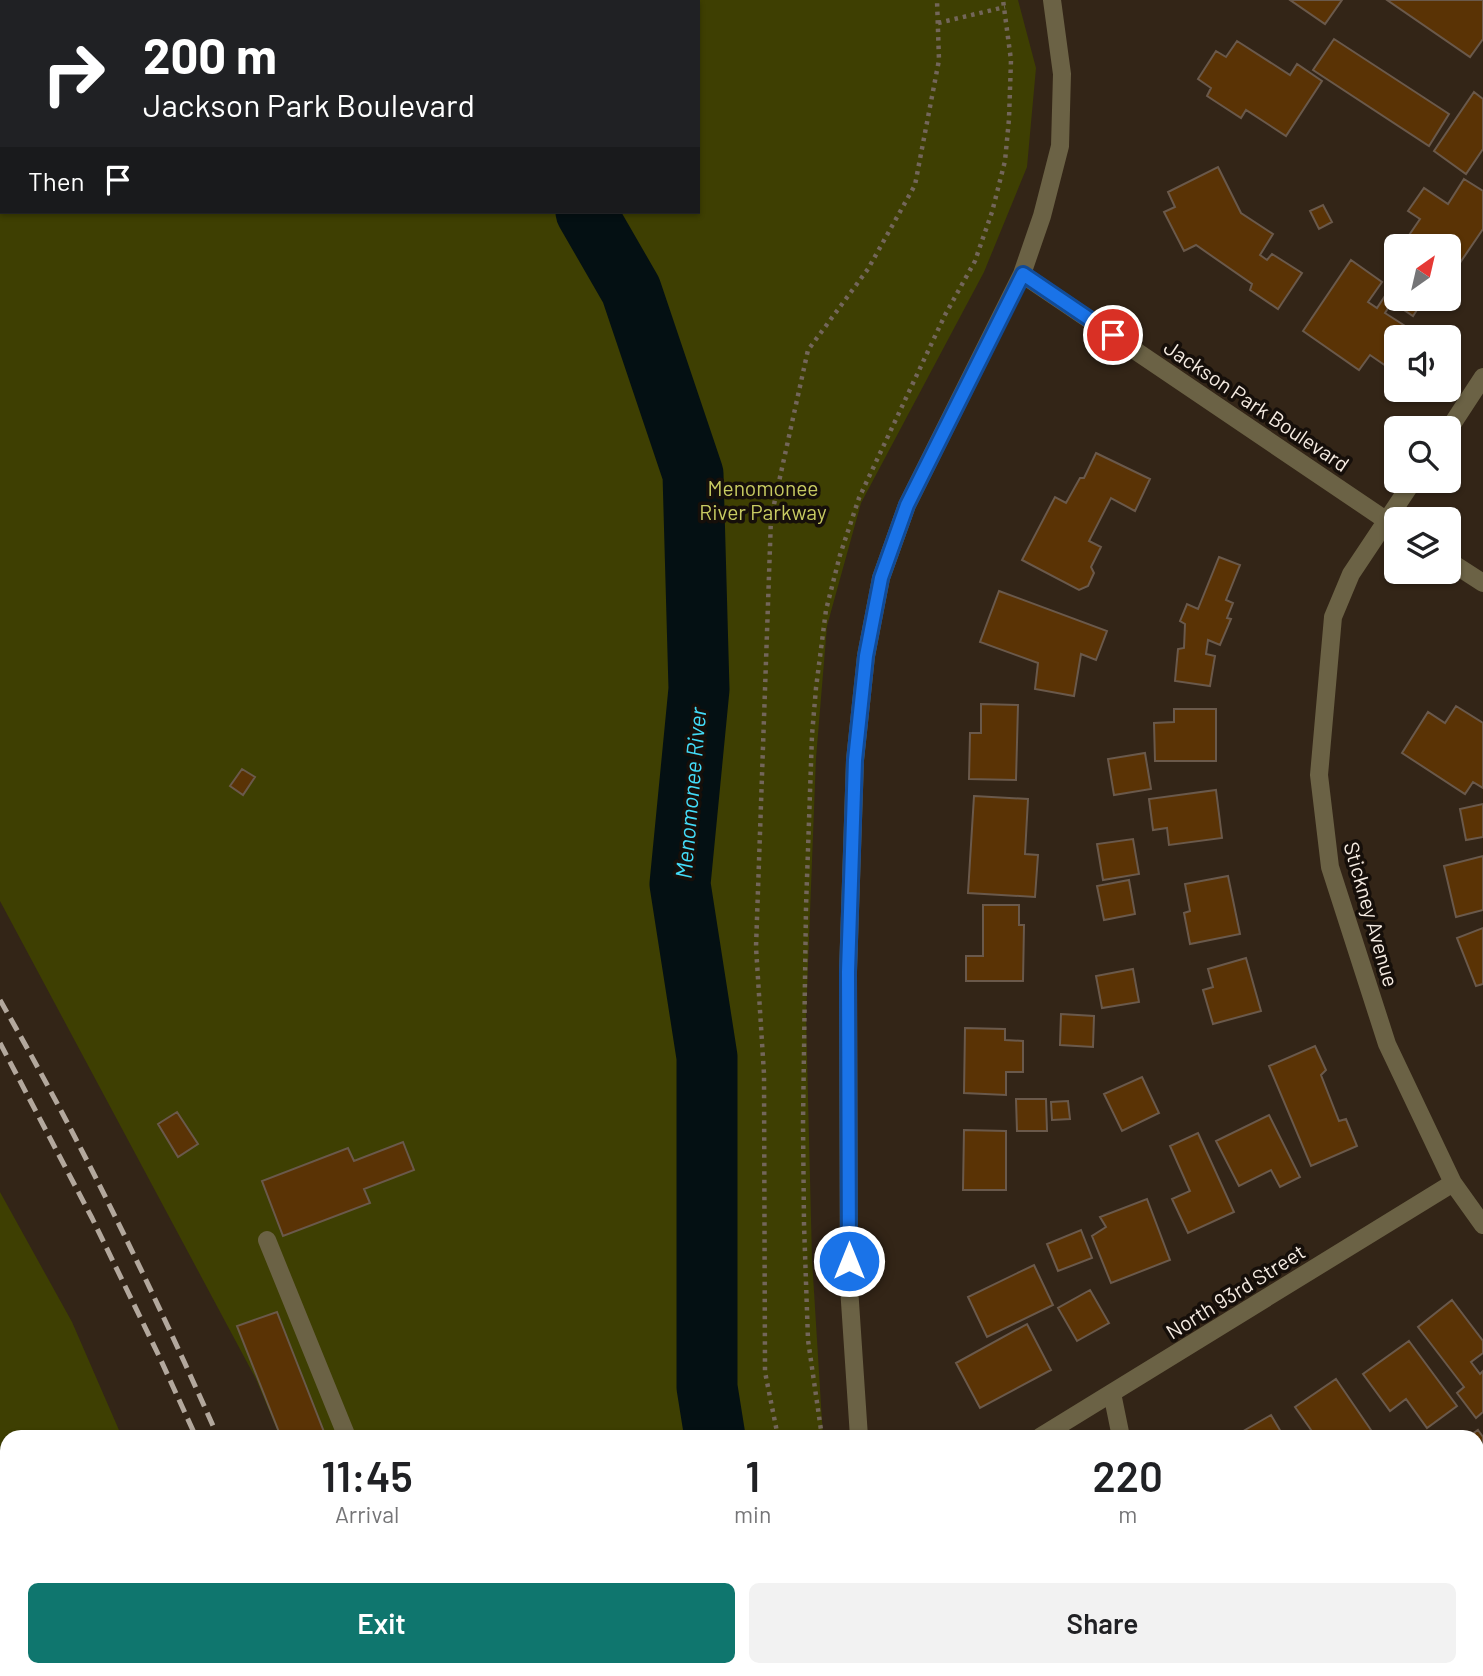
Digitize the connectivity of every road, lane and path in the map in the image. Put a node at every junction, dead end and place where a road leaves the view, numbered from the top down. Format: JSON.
{"nodes":[{"id":1,"x":937,"y":0,"type":"edge"},
{"id":2,"x":1052,"y":0,"type":"edge"},
{"id":3,"x":1005,"y":7,"type":"dead end"},
{"id":4,"x":938,"y":23,"type":"junction"},
{"id":5,"x":1023,"y":274,"type":"junction"},
{"id":6,"x":1483,"y":377,"type":"edge"},
{"id":7,"x":1458,"y":416,"type":"edge"},
{"id":8,"x":1384,"y":519,"type":"edge"},
{"id":9,"x":1384,"y":534,"type":"edge"},
{"id":10,"x":1461,"y":569,"type":"edge"},
{"id":11,"x":1483,"y":583,"type":"edge"},
{"id":12,"x":1453,"y":1183,"type":"junction"},
{"id":13,"x":1483,"y":1225,"type":"edge"},
{"id":14,"x":267,"y":1240,"type":"dead end"},
{"id":15,"x":1112,"y":1394,"type":"junction"},
{"id":16,"x":344,"y":1430,"type":"edge"},
{"id":17,"x":777,"y":1430,"type":"edge"},
{"id":18,"x":859,"y":1430,"type":"edge"},
{"id":19,"x":1052,"y":1430,"type":"edge"},
{"id":20,"x":1120,"y":1430,"type":"edge"}],
"edges":[{"from":1,"to":4,"type":"path"},
{"from":2,"to":5,"type":"street"},
{"from":3,"to":4,"type":"path"},
{"from":4,"to":17,"type":"path"},
{"from":5,"to":8,"type":"street","name":"Jackson Park Boulevard"},
{"from":5,"to":18,"type":"street"},
{"from":6,"to":7,"type":"street"},
{"from":9,"to":12,"type":"street","name":"Stickney Avenue"},
{"from":10,"to":11,"type":"street"},
{"from":12,"to":13,"type":"street","name":"Stickney Avenue"},
{"from":12,"to":15,"type":"street","name":"North 93rd Street"},
{"from":14,"to":16,"type":"street"},
{"from":15,"to":19,"type":"street","name":"North 93rd Street"},
{"from":15,"to":20,"type":"street"}]}
